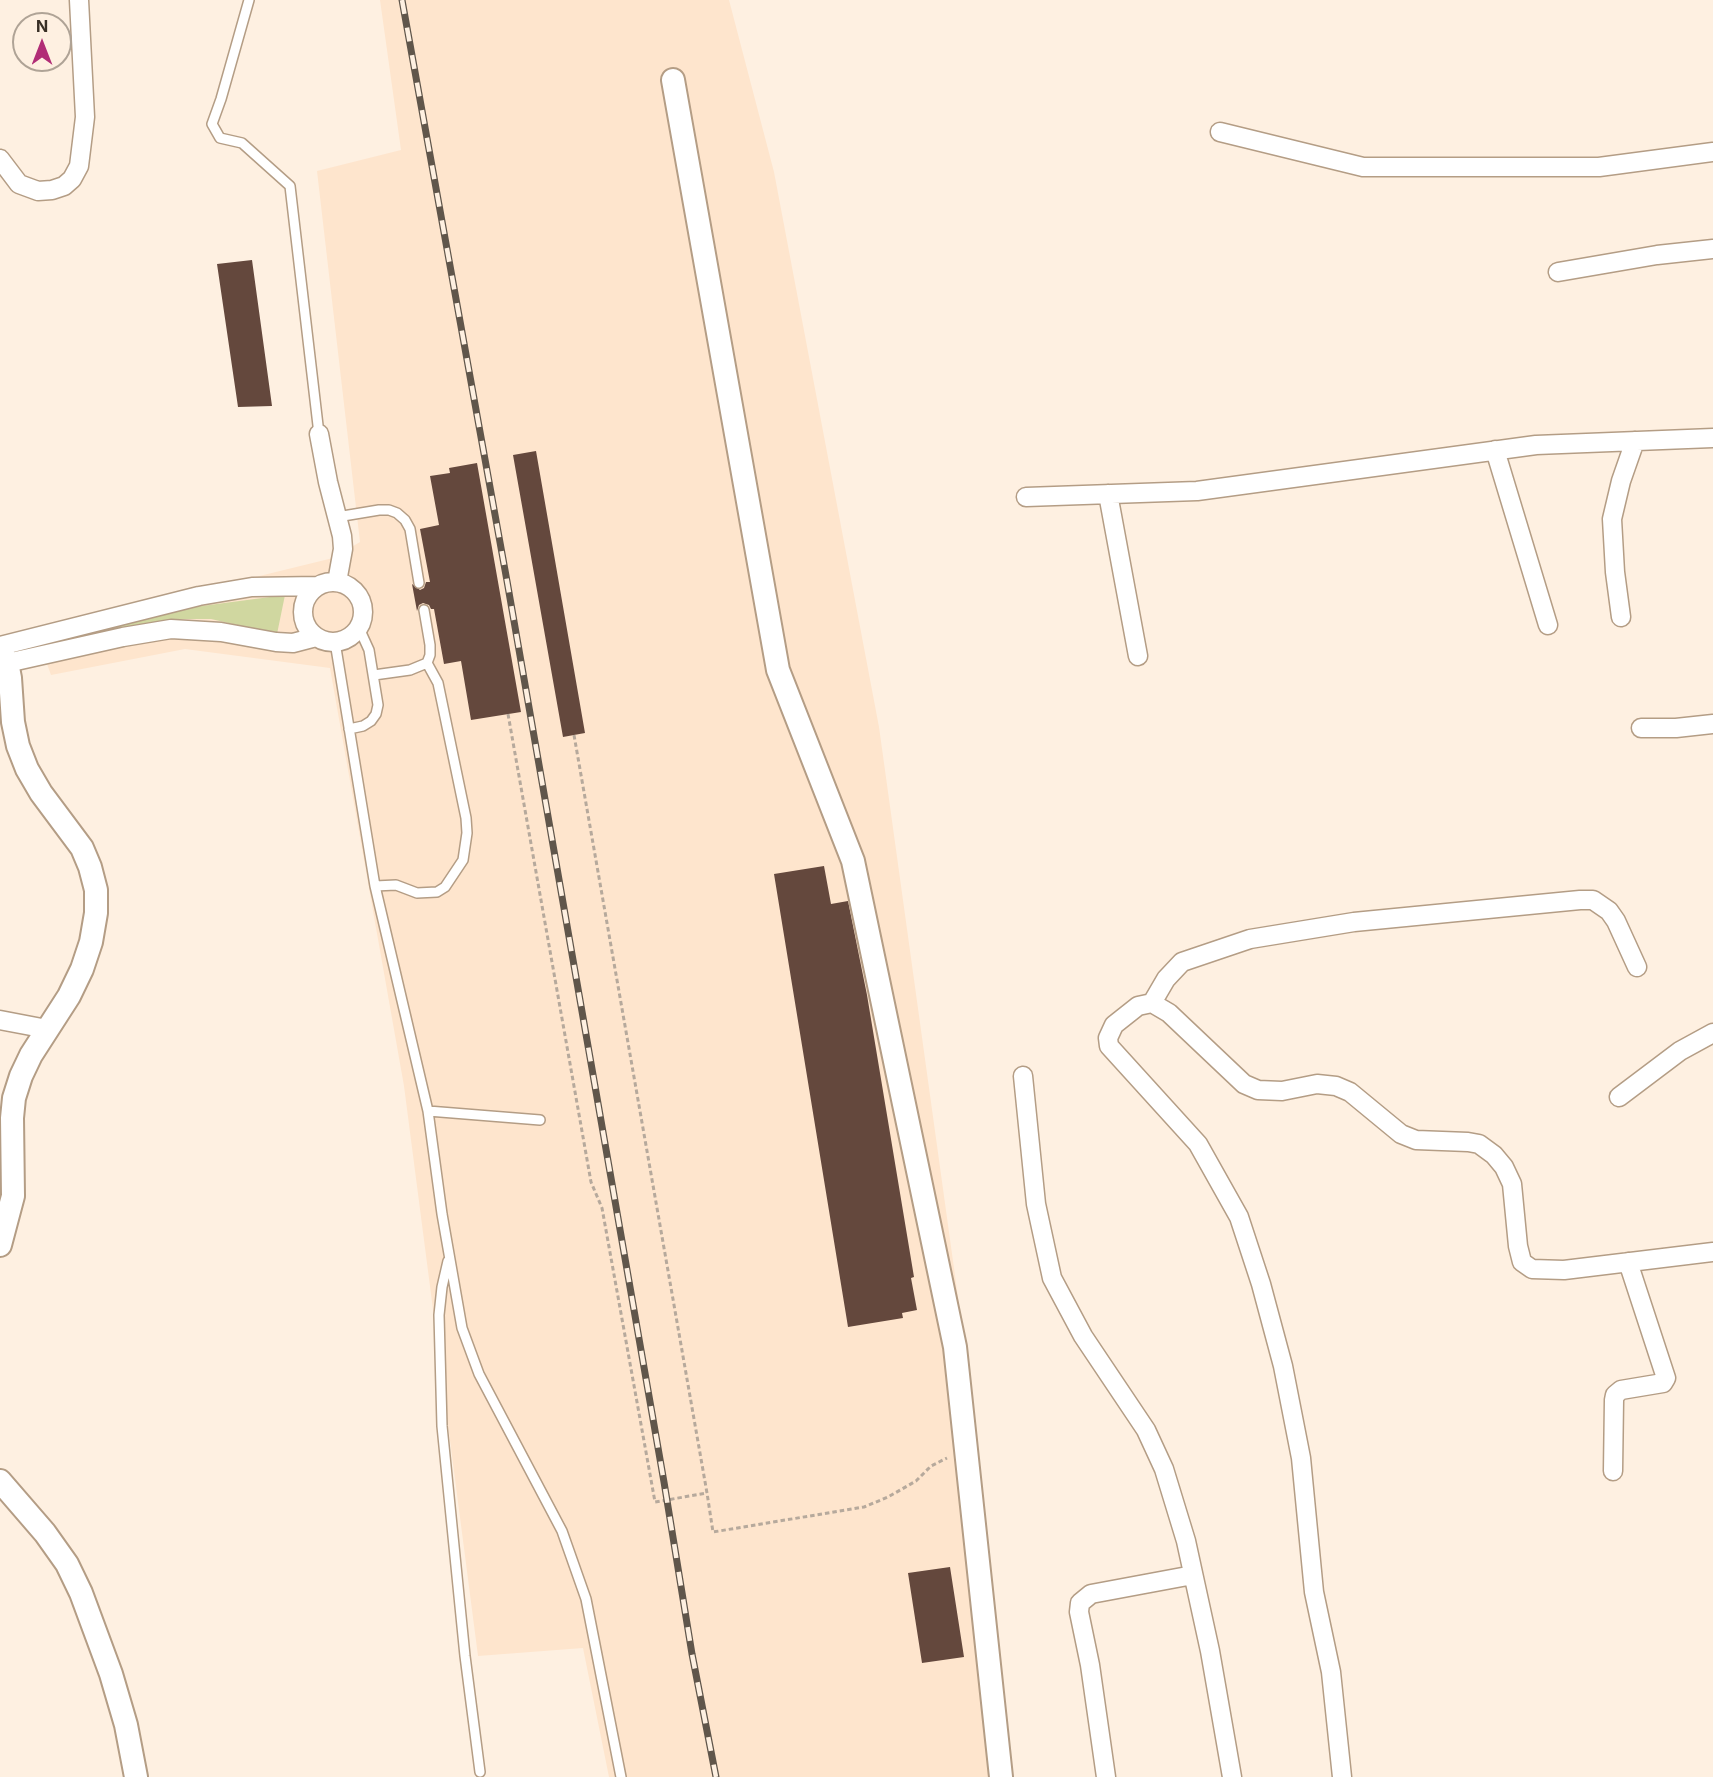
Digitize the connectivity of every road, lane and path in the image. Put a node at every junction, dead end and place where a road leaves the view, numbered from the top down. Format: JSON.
{"nodes":[{"id":1,"x":79,"y":0,"type":"edge"},
{"id":2,"x":249,"y":0,"type":"edge"},
{"id":3,"x":673,"y":80,"type":"dead end"},
{"id":4,"x":1220,"y":132,"type":"dead end"},
{"id":5,"x":1713,"y":152,"type":"edge"},
{"id":6,"x":0,"y":159,"type":"edge"},
{"id":7,"x":1713,"y":249,"type":"edge"},
{"id":8,"x":1558,"y":272,"type":"dead end"},
{"id":9,"x":319,"y":434,"type":"joint"},
{"id":10,"x":1713,"y":438,"type":"edge"},
{"id":11,"x":1635,"y":441,"type":"junction"},
{"id":12,"x":1496,"y":450,"type":"junction"},
{"id":13,"x":1108,"y":494,"type":"junction"},
{"id":14,"x":1026,"y":497,"type":"dead end"},
{"id":15,"x":337,"y":518,"type":"junction"},
{"id":16,"x":337,"y":582,"type":"junction"},
{"id":17,"x":419,"y":583,"type":"dead end"},
{"id":18,"x":318,"y":586,"type":"junction"},
{"id":19,"x":424,"y":610,"type":"dead end"},
{"id":20,"x":1621,"y":617,"type":"dead end"},
{"id":21,"x":1548,"y":625,"type":"dead end"},
{"id":22,"x":359,"y":628,"type":"junction"},
{"id":23,"x":316,"y":637,"type":"junction"},
{"id":24,"x":335,"y":642,"type":"junction"},
{"id":25,"x":1138,"y":656,"type":"dead end"},
{"id":26,"x":3,"y":663,"type":"edge"},
{"id":27,"x":427,"y":663,"type":"junction"},
{"id":28,"x":374,"y":675,"type":"junction"},
{"id":29,"x":508,"y":714,"type":"dead end"},
{"id":30,"x":1713,"y":724,"type":"edge"},
{"id":31,"x":1641,"y":728,"type":"dead end"},
{"id":32,"x":349,"y":729,"type":"junction"},
{"id":33,"x":574,"y":735,"type":"dead end"},
{"id":34,"x":375,"y":886,"type":"junction"},
{"id":35,"x":1637,"y":967,"type":"dead end"},
{"id":36,"x":1152,"y":1003,"type":"junction"},
{"id":37,"x":0,"y":1020,"type":"edge"},
{"id":38,"x":47,"y":1029,"type":"junction"},
{"id":39,"x":1713,"y":1034,"type":"edge"},
{"id":40,"x":1023,"y":1076,"type":"dead end"},
{"id":41,"x":1619,"y":1097,"type":"dead end"},
{"id":42,"x":428,"y":1111,"type":"junction"},
{"id":43,"x":540,"y":1120,"type":"dead end"},
{"id":44,"x":6,"y":1195,"type":"edge"},
{"id":45,"x":0,"y":1245,"type":"edge"},
{"id":46,"x":1713,"y":1252,"type":"edge"},
{"id":47,"x":449,"y":1255,"type":"junction"},
{"id":48,"x":1628,"y":1262,"type":"junction"},
{"id":49,"x":965,"y":1444,"type":"junction"},
{"id":50,"x":1613,"y":1472,"type":"dead end"},
{"id":51,"x":0,"y":1481,"type":"edge"},
{"id":52,"x":707,"y":1493,"type":"junction"},
{"id":53,"x":1193,"y":1575,"type":"junction"},
{"id":54,"x":480,"y":1772,"type":"dead end"},
{"id":55,"x":136,"y":1777,"type":"edge"},
{"id":56,"x":621,"y":1777,"type":"edge"},
{"id":57,"x":1001,"y":1777,"type":"edge"},
{"id":58,"x":1106,"y":1777,"type":"edge"},
{"id":59,"x":1232,"y":1777,"type":"edge"},
{"id":60,"x":1342,"y":1777,"type":"edge"}],
"edges":[{"from":1,"to":6,"type":"street"},
{"from":2,"to":9,"type":"lane"},
{"from":3,"to":49,"type":"street"},
{"from":4,"to":5,"type":"street"},
{"from":7,"to":8,"type":"street"},
{"from":9,"to":15,"type":"street"},
{"from":10,"to":11,"type":"street"},
{"from":11,"to":12,"type":"street"},
{"from":11,"to":20,"type":"street"},
{"from":12,"to":13,"type":"street"},
{"from":12,"to":21,"type":"street"},
{"from":13,"to":14,"type":"street"},
{"from":13,"to":25,"type":"street"},
{"from":15,"to":16,"type":"street"},
{"from":15,"to":17,"type":"lane"},
{"from":16,"to":18,"type":"street"},
{"from":16,"to":22,"type":"street"},
{"from":18,"to":23,"type":"street"},
{"from":18,"to":26,"type":"street"},
{"from":19,"to":27,"type":"lane"},
{"from":22,"to":24,"type":"street"},
{"from":22,"to":28,"type":"lane"},
{"from":23,"to":24,"type":"street"},
{"from":23,"to":26,"type":"street"},
{"from":24,"to":32,"type":"lane"},
{"from":26,"to":38,"type":"street"},
{"from":27,"to":28,"type":"lane"},
{"from":27,"to":34,"type":"lane"},
{"from":28,"to":32,"type":"lane"},
{"from":29,"to":52,"type":"path"},
{"from":30,"to":31,"type":"street"},
{"from":32,"to":34,"type":"lane"},
{"from":33,"to":52,"type":"path"},
{"from":34,"to":42,"type":"lane"},
{"from":35,"to":36,"type":"street"},
{"from":36,"to":48,"type":"street"},
{"from":36,"to":60,"type":"street"},
{"from":37,"to":38,"type":"street"},
{"from":38,"to":44,"type":"street"},
{"from":39,"to":41,"type":"street"},
{"from":40,"to":53,"type":"street"},
{"from":42,"to":43,"type":"lane"},
{"from":42,"to":47,"type":"lane"},
{"from":44,"to":45,"type":"street"},
{"from":46,"to":48,"type":"street"},
{"from":47,"to":54,"type":"lane"},
{"from":47,"to":56,"type":"lane"},
{"from":48,"to":50,"type":"street"},
{"from":49,"to":52,"type":"path"},
{"from":49,"to":57,"type":"street"},
{"from":51,"to":55,"type":"street"},
{"from":53,"to":58,"type":"street"},
{"from":53,"to":59,"type":"street"}]}
